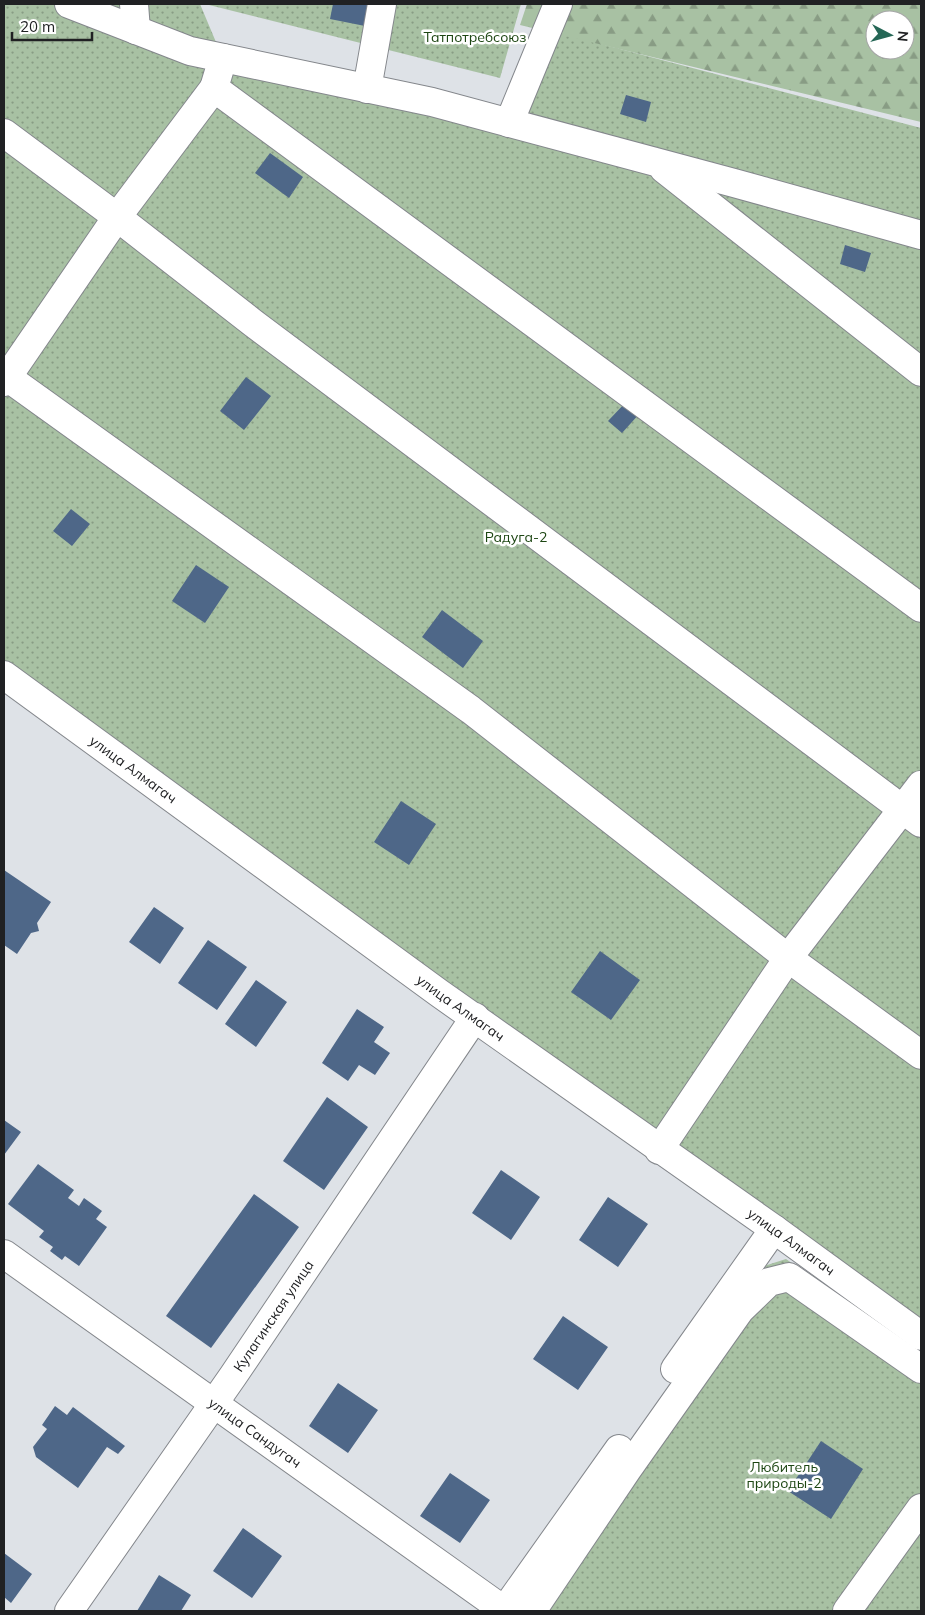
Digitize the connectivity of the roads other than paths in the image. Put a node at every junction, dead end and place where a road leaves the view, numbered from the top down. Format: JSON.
{"nodes":[{"id":1,"x":69,"y":4,"type":"edge"},
{"id":2,"x":382,"y":4,"type":"edge"},
{"id":3,"x":558,"y":4,"type":"edge"},
{"id":4,"x":135,"y":17,"type":"edge"},
{"id":5,"x":223,"y":58,"type":"junction"},
{"id":6,"x":214,"y":88,"type":"junction"},
{"id":7,"x":366,"y":89,"type":"junction"},
{"id":8,"x":508,"y":123,"type":"junction"},
{"id":9,"x":4,"y":133,"type":"edge"},
{"id":10,"x":655,"y":162,"type":"junction"},
{"id":11,"x":117,"y":217,"type":"junction"},
{"id":12,"x":921,"y":235,"type":"edge"},
{"id":13,"x":921,"y":372,"type":"edge"},
{"id":14,"x":5,"y":378,"type":"edge"},
{"id":15,"x":921,"y":608,"type":"edge"},
{"id":16,"x":4,"y":674,"type":"edge"},
{"id":17,"x":921,"y":785,"type":"edge"},
{"id":18,"x":912,"y":816,"type":"edge"},
{"id":19,"x":788,"y":958,"type":"junction"},
{"id":20,"x":474,"y":1017,"type":"junction"},
{"id":21,"x":921,"y":1055,"type":"edge"},
{"id":22,"x":659,"y":1150,"type":"junction"},
{"id":23,"x":774,"y":1229,"type":"junction"},
{"id":24,"x":4,"y":1254,"type":"edge"},
{"id":25,"x":921,"y":1336,"type":"edge"},
{"id":26,"x":921,"y":1369,"type":"edge"},
{"id":27,"x":212,"y":1403,"type":"junction"},
{"id":28,"x":921,"y":1508,"type":"edge"},
{"id":29,"x":69,"y":1611,"type":"edge"},
{"id":30,"x":504,"y":1611,"type":"edge"},
{"id":31,"x":532,"y":1611,"type":"edge"},
{"id":32,"x":847,"y":1611,"type":"edge"}],
"edges":[{"from":1,"to":4,"type":"street"},
{"from":2,"to":7,"type":"street"},
{"from":3,"to":8,"type":"street"},
{"from":4,"to":5,"type":"street"},
{"from":5,"to":6,"type":"street"},
{"from":5,"to":7,"type":"street"},
{"from":6,"to":11,"type":"street"},
{"from":6,"to":15,"type":"street"},
{"from":7,"to":8,"type":"street"},
{"from":8,"to":10,"type":"street"},
{"from":9,"to":11,"type":"street"},
{"from":10,"to":12,"type":"street"},
{"from":10,"to":13,"type":"street"},
{"from":11,"to":14,"type":"street"},
{"from":11,"to":18,"type":"street"},
{"from":14,"to":19,"type":"street"},
{"from":16,"to":20,"type":"street","name":"улица Алмагач"},
{"from":17,"to":18,"type":"street"},
{"from":18,"to":19,"type":"street"},
{"from":19,"to":21,"type":"street"},
{"from":19,"to":22,"type":"street"},
{"from":20,"to":22,"type":"street","name":"улица Алмагач"},
{"from":20,"to":27,"type":"street","name":"Кулагинская улица"},
{"from":22,"to":23,"type":"street","name":"улица Алмагач"},
{"from":23,"to":25,"type":"street","name":"улица Алмагач"},
{"from":23,"to":30,"type":"street"},
{"from":24,"to":27,"type":"street","name":"улица Сандугач"},
{"from":26,"to":31,"type":"street"},
{"from":27,"to":29,"type":"street","name":"Кулагинская улица"},
{"from":27,"to":30,"type":"street","name":"улица Сандугач"},
{"from":28,"to":32,"type":"street"}]}
